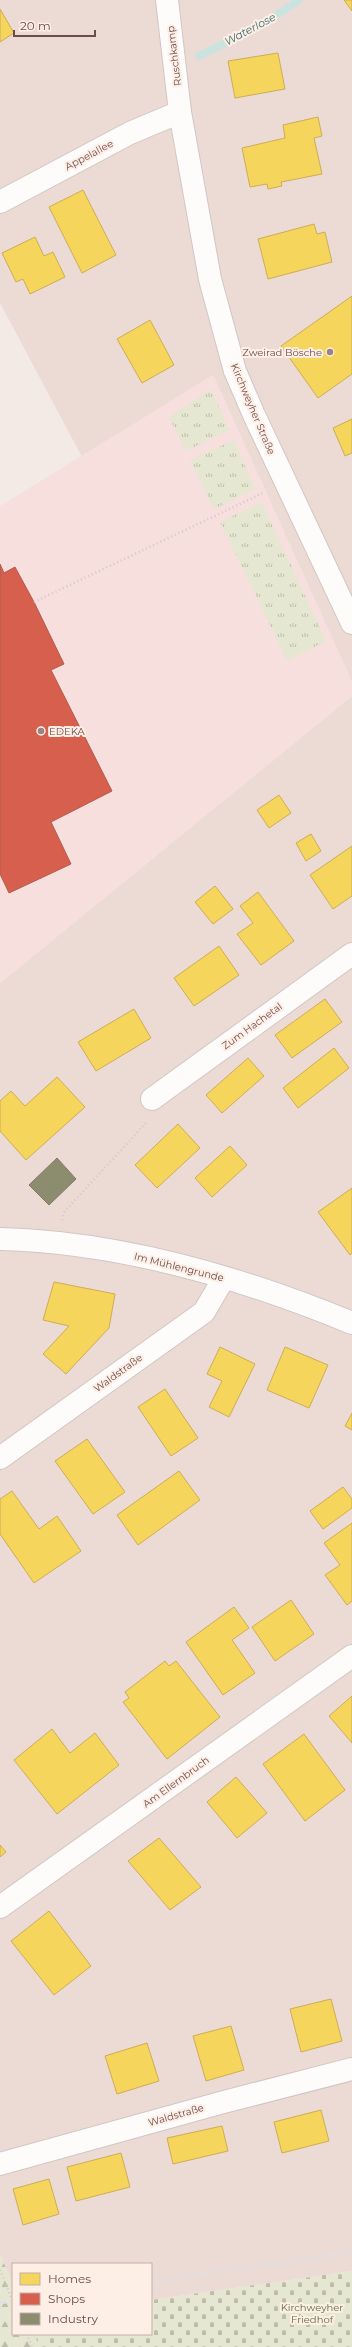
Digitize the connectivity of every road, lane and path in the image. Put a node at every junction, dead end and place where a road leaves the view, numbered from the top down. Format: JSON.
{"nodes":[{"id":1,"x":167,"y":0,"type":"edge"},
{"id":2,"x":180,"y":112,"type":"junction"},
{"id":3,"x":0,"y":202,"type":"edge"},
{"id":4,"x":285,"y":482,"type":"junction"},
{"id":5,"x":34,"y":602,"type":"dead end"},
{"id":6,"x":352,"y":624,"type":"edge"},
{"id":7,"x":352,"y":954,"type":"edge"},
{"id":8,"x":152,"y":1099,"type":"joint"},
{"id":9,"x":62,"y":1220,"type":"dead end"},
{"id":10,"x":0,"y":1239,"type":"edge"},
{"id":11,"x":224,"y":1278,"type":"junction"},
{"id":12,"x":352,"y":1323,"type":"edge"},
{"id":13,"x":0,"y":1458,"type":"edge"},
{"id":14,"x":352,"y":1656,"type":"edge"},
{"id":15,"x":0,"y":1907,"type":"edge"},
{"id":16,"x":352,"y":2069,"type":"edge"},
{"id":17,"x":0,"y":2164,"type":"edge"},
{"id":18,"x":0,"y":2270,"type":"edge"},
{"id":19,"x":12,"y":2300,"type":"edge"},
{"id":20,"x":27,"y":2335,"type":"edge"},
{"id":21,"x":32,"y":2347,"type":"edge"}],
"edges":[{"from":1,"to":2,"type":"street","name":"Ruschkamp"},
{"from":2,"to":3,"type":"street","name":"Appelallee"},
{"from":2,"to":4,"type":"street","name":"Kirchweyher Straße"},
{"from":4,"to":5,"type":"path"},
{"from":4,"to":6,"type":"street","name":"Kirchweyher Straße"},
{"from":7,"to":8,"type":"street","name":"Zum Hachetal"},
{"from":8,"to":9,"type":"path"},
{"from":10,"to":11,"type":"street","name":"Im Mühlengrunde"},
{"from":11,"to":12,"type":"street","name":"Im Mühlengrunde"},
{"from":11,"to":13,"type":"street","name":"Waldstraße"},
{"from":14,"to":15,"type":"street","name":"Am Ellernbruch"},
{"from":16,"to":17,"type":"street","name":"Waldstraße"},
{"from":18,"to":19,"type":"path"},
{"from":20,"to":21,"type":"path"}]}
